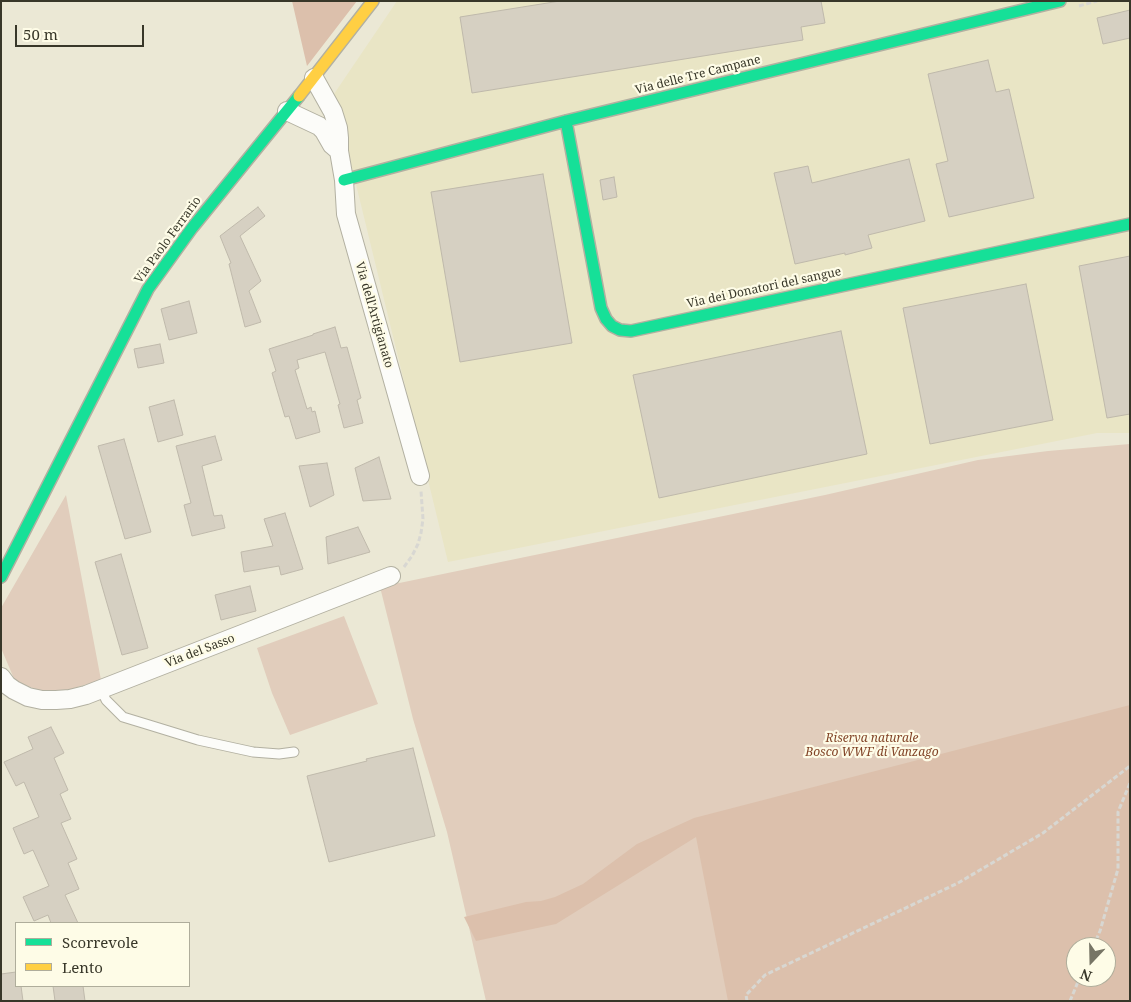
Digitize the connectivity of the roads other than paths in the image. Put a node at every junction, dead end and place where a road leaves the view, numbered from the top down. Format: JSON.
{"nodes":[{"id":1,"x":373,"y":1,"type":"edge"},
{"id":2,"x":1060,"y":1,"type":"edge"},
{"id":3,"x":314,"y":78,"type":"junction"},
{"id":4,"x":287,"y":112,"type":"junction"},
{"id":5,"x":566,"y":121,"type":"junction"},
{"id":6,"x":339,"y":151,"type":"junction"},
{"id":7,"x":344,"y":180,"type":"junction"},
{"id":8,"x":1130,"y":224,"type":"edge"},
{"id":9,"x":420,"y":476,"type":"road end"},
{"id":10,"x":392,"y":576,"type":"road end"},
{"id":11,"x":1,"y":577,"type":"edge"},
{"id":12,"x":3,"y":682,"type":"edge"},
{"id":13,"x":101,"y":689,"type":"junction"},
{"id":14,"x":294,"y":752,"type":"dead end"}],
"edges":[{"from":1,"to":3,"type":"street","name":"Via Paolo Ferrario"},
{"from":2,"to":5,"type":"street","name":"Via delle Tre Campane"},
{"from":3,"to":4,"type":"street","name":"Via Paolo Ferrario"},
{"from":3,"to":6,"type":"street","name":"Via dell'Artigianato"},
{"from":4,"to":6,"type":"street","name":"Via dell'Artigianato"},
{"from":4,"to":11,"type":"street","name":"Via Paolo Ferrario"},
{"from":5,"to":7,"type":"street","name":"Via delle Tre Campane"},
{"from":5,"to":8,"type":"street","name":"Via dei Donatori del sangue"},
{"from":6,"to":7,"type":"street","name":"Via dell'Artigianato"},
{"from":7,"to":9,"type":"street","name":"Via dell'Artigianato"},
{"from":10,"to":13,"type":"street","name":"Via del Sasso"},
{"from":12,"to":13,"type":"street","name":"Via del Sasso"},
{"from":13,"to":14,"type":"lane"}]}
